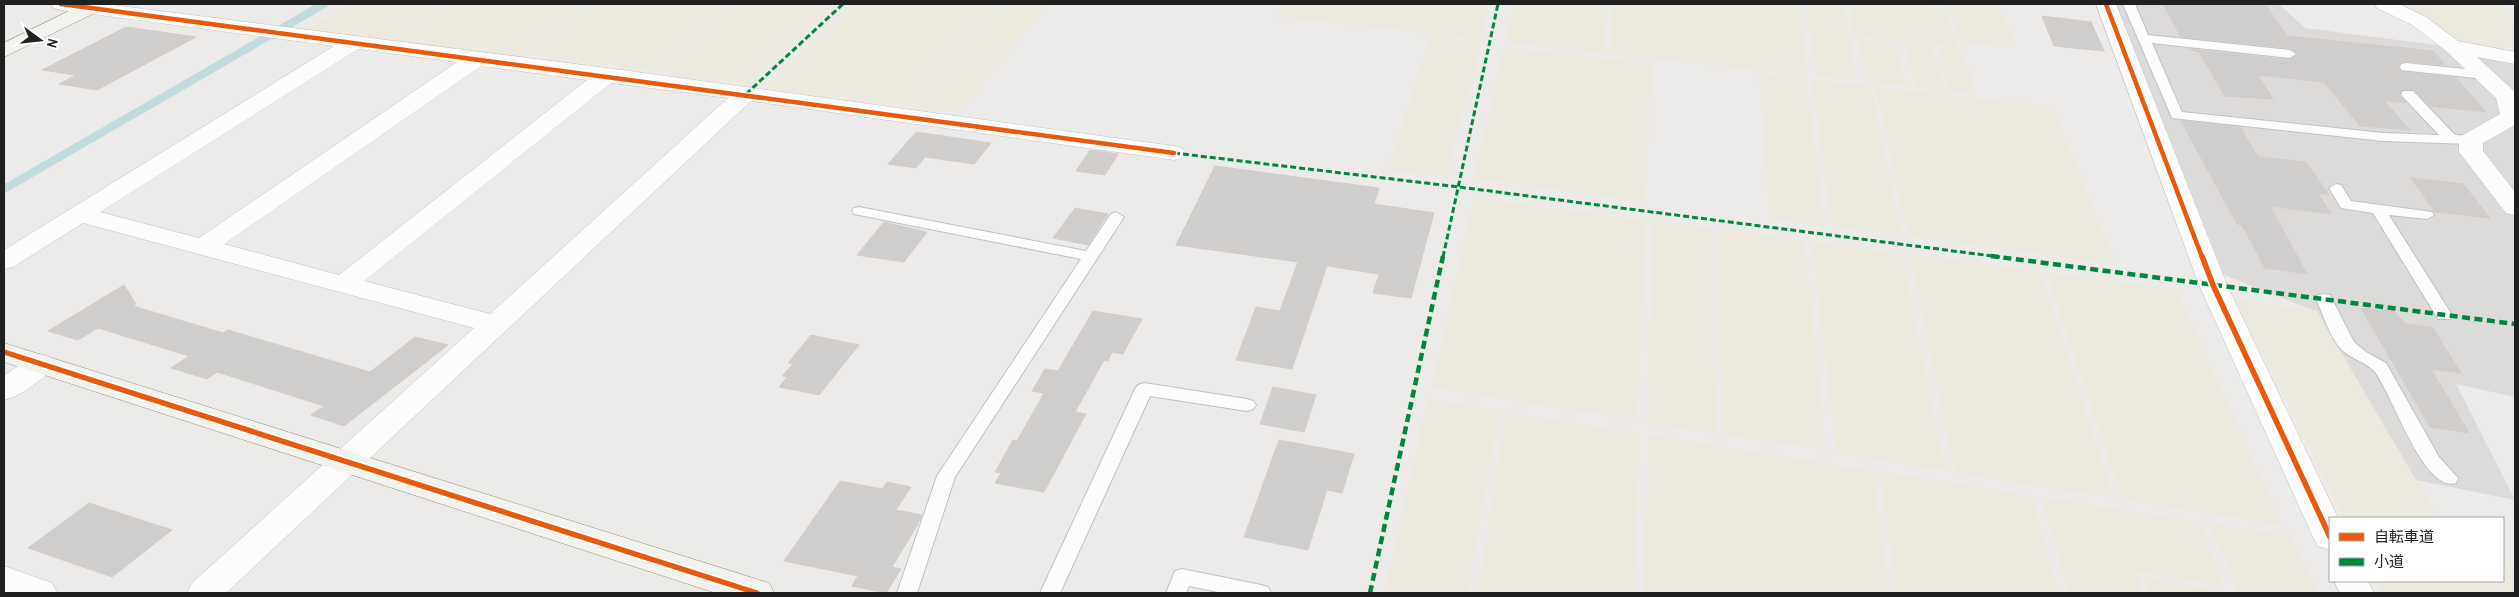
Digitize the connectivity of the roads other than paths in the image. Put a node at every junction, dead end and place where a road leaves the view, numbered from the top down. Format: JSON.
{"nodes":[{"id":1,"x":62,"y":4,"type":"edge"},
{"id":2,"x":2106,"y":4,"type":"edge"},
{"id":3,"x":2129,"y":4,"type":"edge"},
{"id":4,"x":2384,"y":4,"type":"edge"},
{"id":5,"x":94,"y":6,"type":"edge"},
{"id":6,"x":2144,"y":38,"type":"junction"},
{"id":7,"x":354,"y":43,"type":"junction"},
{"id":8,"x":2452,"y":46,"type":"junction"},
{"id":9,"x":4,"y":51,"type":"edge"},
{"id":10,"x":2290,"y":54,"type":"dead end"},
{"id":11,"x":478,"y":58,"type":"junction"},
{"id":12,"x":2515,"y":58,"type":"edge"},
{"id":13,"x":2406,"y":67,"type":"dead end"},
{"id":14,"x":607,"y":75,"type":"junction"},
{"id":15,"x":2485,"y":75,"type":"junction"},
{"id":16,"x":746,"y":94,"type":"junction"},
{"id":17,"x":2408,"y":94,"type":"dead end"},
{"id":18,"x":2461,"y":140,"type":"junction"},
{"id":19,"x":1174,"y":153,"type":"dead end"},
{"id":20,"x":2336,"y":188,"type":"dead end"},
{"id":21,"x":2515,"y":208,"type":"edge"},
{"id":22,"x":2378,"y":209,"type":"junction"},
{"id":23,"x":859,"y":211,"type":"dead end"},
{"id":24,"x":78,"y":214,"type":"junction"},
{"id":25,"x":2427,"y":215,"type":"dead end"},
{"id":26,"x":1116,"y":218,"type":"dead end"},
{"id":27,"x":203,"y":247,"type":"junction"},
{"id":28,"x":1089,"y":256,"type":"junction"},
{"id":29,"x":4,"y":261,"type":"edge"},
{"id":30,"x":344,"y":284,"type":"junction"},
{"id":31,"x":2324,"y":299,"type":"dead end"},
{"id":32,"x":2444,"y":314,"type":"dead end"},
{"id":33,"x":494,"y":324,"type":"junction"},
{"id":34,"x":4,"y":352,"type":"edge"},
{"id":35,"x":40,"y":364,"type":"junction"},
{"id":36,"x":4,"y":390,"type":"edge"},
{"id":37,"x":1247,"y":406,"type":"dead end"},
{"id":38,"x":346,"y":462,"type":"junction"},
{"id":39,"x":2449,"y":478,"type":"dead end"},
{"id":40,"x":2329,"y":535,"type":"edge"},
{"id":41,"x":4,"y":579,"type":"edge"},
{"id":42,"x":40,"y":593,"type":"edge"},
{"id":43,"x":204,"y":593,"type":"edge"},
{"id":44,"x":757,"y":593,"type":"edge"},
{"id":45,"x":907,"y":593,"type":"edge"},
{"id":46,"x":1050,"y":593,"type":"edge"},
{"id":47,"x":1176,"y":593,"type":"edge"},
{"id":48,"x":1261,"y":593,"type":"edge"}],
"edges":[{"from":1,"to":5,"type":"street"},
{"from":2,"to":40,"type":"street"},
{"from":3,"to":6,"type":"lane"},
{"from":4,"to":8,"type":"street"},
{"from":5,"to":7,"type":"street"},
{"from":5,"to":9,"type":"street"},
{"from":6,"to":10,"type":"lane"},
{"from":6,"to":18,"type":"lane"},
{"from":7,"to":11,"type":"street"},
{"from":7,"to":24,"type":"street"},
{"from":8,"to":12,"type":"street"},
{"from":8,"to":15,"type":"street"},
{"from":11,"to":14,"type":"street"},
{"from":11,"to":27,"type":"street"},
{"from":13,"to":15,"type":"lane"},
{"from":14,"to":16,"type":"street"},
{"from":14,"to":30,"type":"street"},
{"from":15,"to":18,"type":"street"},
{"from":16,"to":19,"type":"street"},
{"from":16,"to":33,"type":"street"},
{"from":17,"to":18,"type":"lane"},
{"from":18,"to":21,"type":"street"},
{"from":20,"to":22,"type":"lane"},
{"from":22,"to":25,"type":"lane"},
{"from":22,"to":32,"type":"lane"},
{"from":23,"to":28,"type":"lane"},
{"from":24,"to":27,"type":"street"},
{"from":24,"to":29,"type":"street"},
{"from":26,"to":28,"type":"lane"},
{"from":27,"to":30,"type":"street"},
{"from":28,"to":45,"type":"lane"},
{"from":30,"to":33,"type":"street"},
{"from":31,"to":39,"type":"lane"},
{"from":33,"to":38,"type":"street"},
{"from":34,"to":35,"type":"street"},
{"from":35,"to":36,"type":"street"},
{"from":35,"to":38,"type":"street"},
{"from":37,"to":46,"type":"lane"},
{"from":38,"to":43,"type":"street"},
{"from":38,"to":44,"type":"street"},
{"from":41,"to":42,"type":"street"},
{"from":47,"to":48,"type":"lane"}]}
